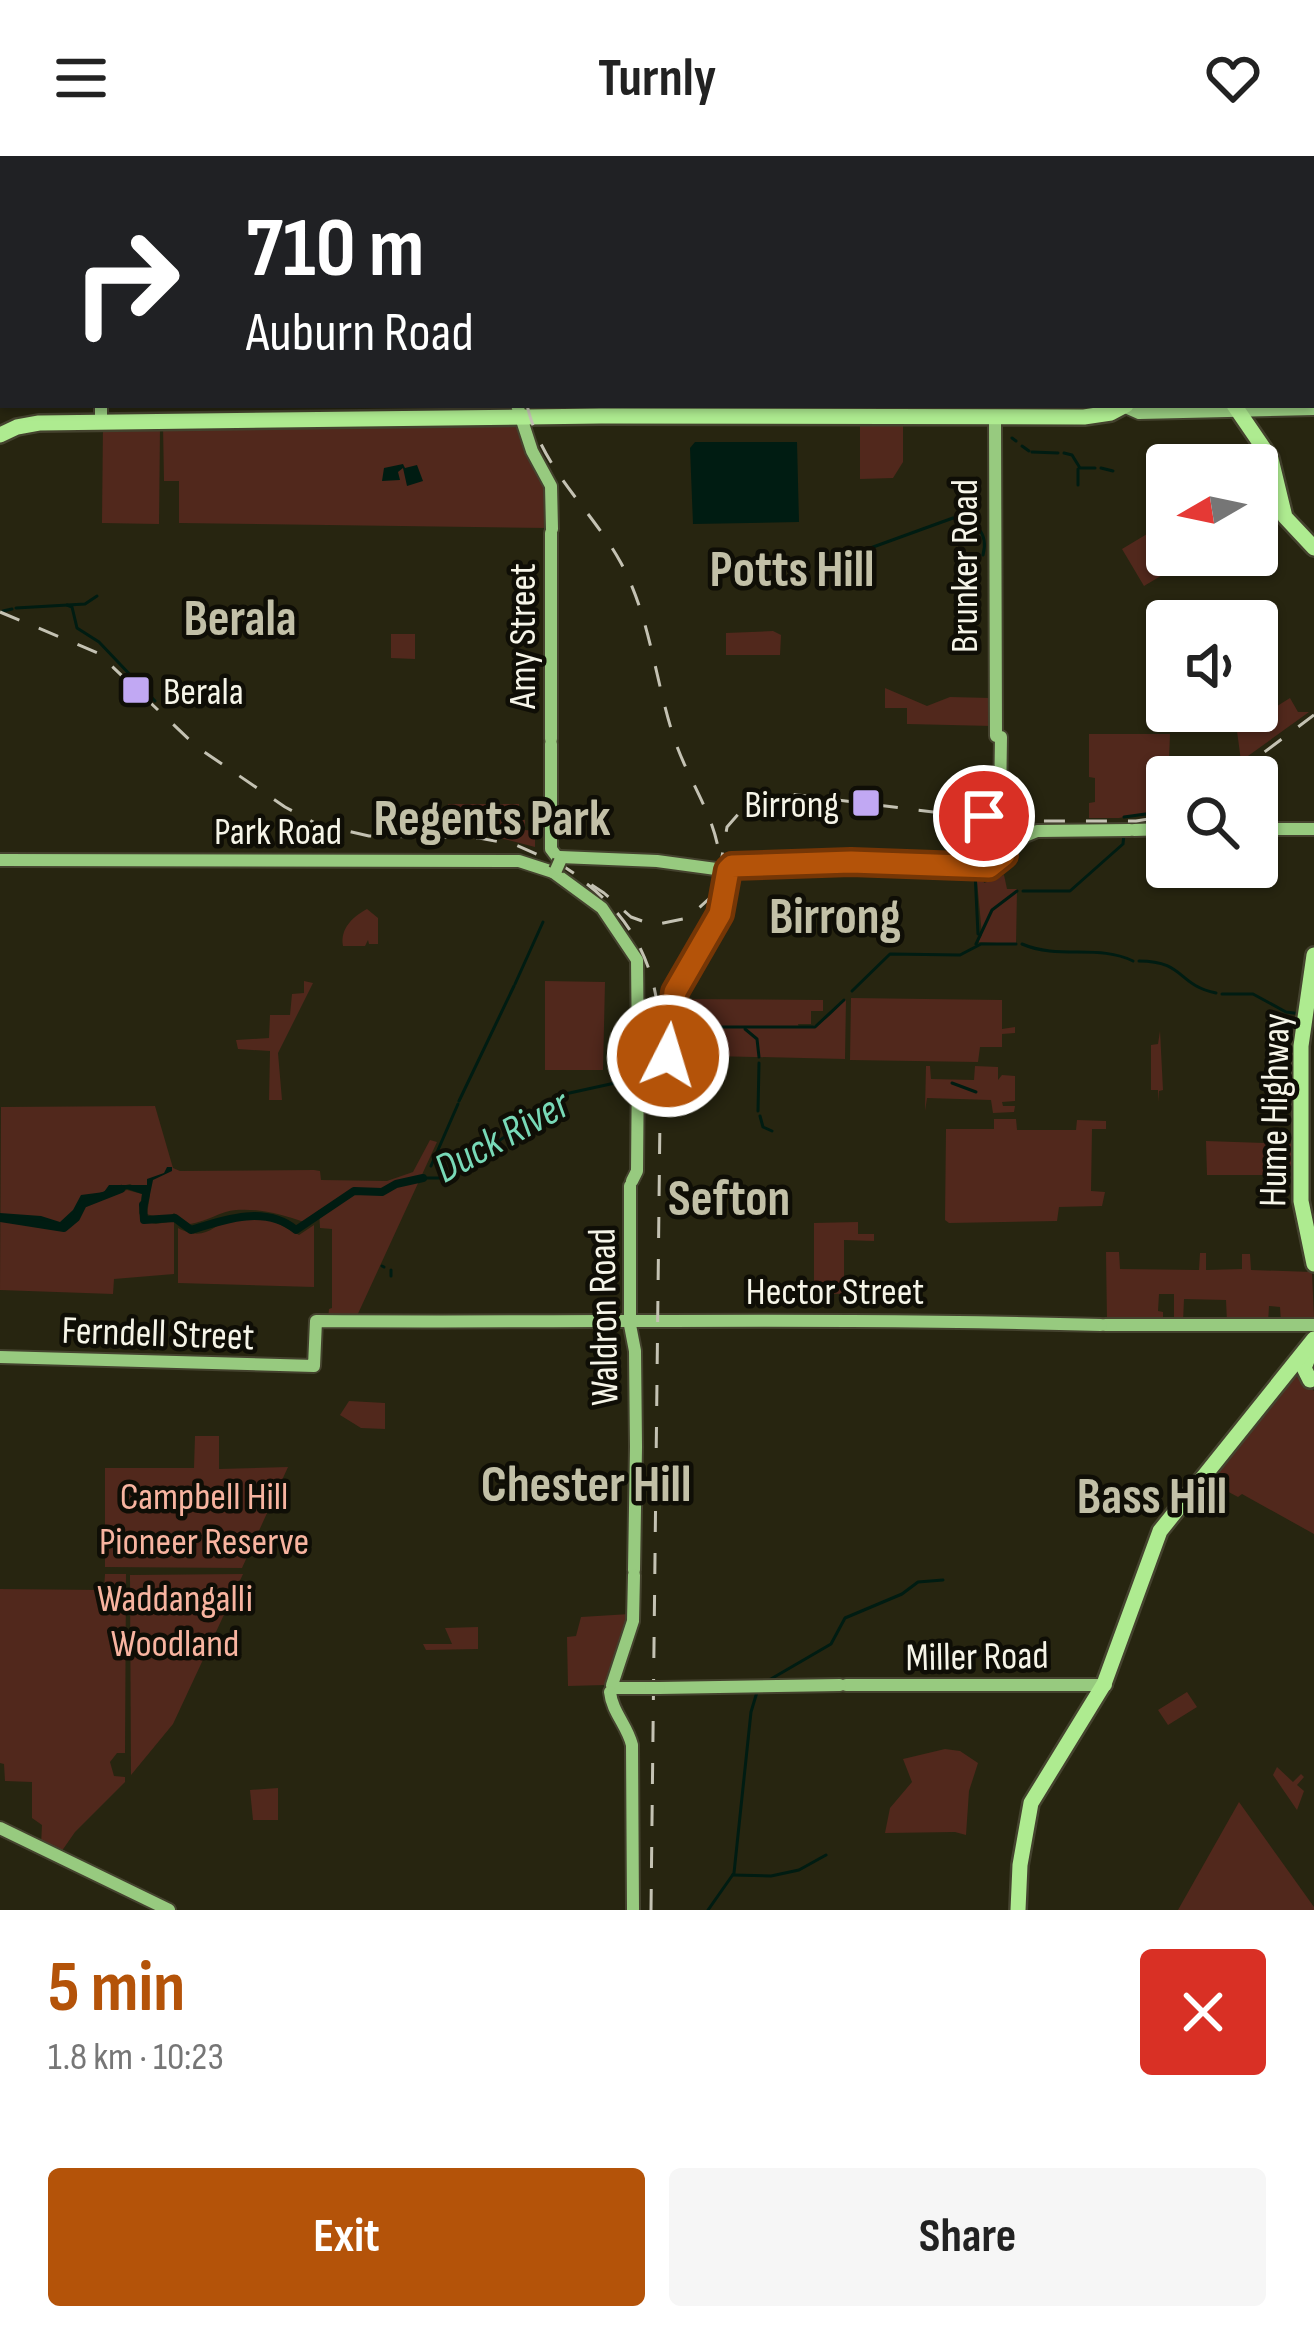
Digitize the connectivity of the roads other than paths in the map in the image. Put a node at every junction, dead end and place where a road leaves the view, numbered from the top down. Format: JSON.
{"nodes":[{"id":1,"x":746,"y":408,"type":"edge"},
{"id":2,"x":1115,"y":408,"type":"edge"},
{"id":3,"x":1238,"y":408,"type":"edge"},
{"id":4,"x":1314,"y":409,"type":"edge"},
{"id":5,"x":518,"y":411,"type":"edge"},
{"id":6,"x":993,"y":411,"type":"edge"},
{"id":7,"x":599,"y":414,"type":"junction"},
{"id":8,"x":101,"y":415,"type":"edge"},
{"id":9,"x":6,"y":430,"type":"edge"},
{"id":10,"x":1314,"y":545,"type":"edge"},
{"id":11,"x":1278,"y":829,"type":"edge"},
{"id":12,"x":1314,"y":829,"type":"edge"},
{"id":13,"x":1146,"y":830,"type":"edge"},
{"id":14,"x":1004,"y":855,"type":"junction"},
{"id":15,"x":0,"y":860,"type":"edge"},
{"id":16,"x":562,"y":867,"type":"junction"},
{"id":17,"x":725,"y":869,"type":"junction"},
{"id":18,"x":1314,"y":960,"type":"edge"},
{"id":19,"x":1314,"y":978,"type":"edge"},
{"id":20,"x":639,"y":1057,"type":"junction"},
{"id":21,"x":1314,"y":1252,"type":"edge"},
{"id":22,"x":1314,"y":1264,"type":"edge"},
{"id":23,"x":632,"y":1320,"type":"junction"},
{"id":24,"x":1312,"y":1335,"type":"edge"},
{"id":25,"x":0,"y":1357,"type":"edge"},
{"id":26,"x":315,"y":1365,"type":"joint"},
{"id":27,"x":1310,"y":1380,"type":"dead end"},
{"id":28,"x":1106,"y":1685,"type":"junction"},
{"id":29,"x":612,"y":1689,"type":"junction"},
{"id":30,"x":0,"y":1830,"type":"edge"},
{"id":31,"x":634,"y":1909,"type":"edge"},
{"id":32,"x":166,"y":1910,"type":"edge"},
{"id":33,"x":1020,"y":1910,"type":"edge"}],
"edges":[{"from":1,"to":6,"type":"highway"},
{"from":1,"to":7,"type":"highway"},
{"from":2,"to":6,"type":"highway"},
{"from":3,"to":4,"type":"main road"},
{"from":3,"to":10,"type":"highway"},
{"from":5,"to":7,"type":"highway"},
{"from":5,"to":8,"type":"highway"},
{"from":5,"to":16,"type":"main road","name":"Amy Street"},
{"from":6,"to":7,"type":"highway"},
{"from":6,"to":14,"type":"main road","name":"Brunker Road"},
{"from":8,"to":9,"type":"highway"},
{"from":11,"to":12,"type":"main road"},
{"from":13,"to":14,"type":"main road","name":"Park Road"},
{"from":14,"to":17,"type":"main road","name":"Park Road"},
{"from":15,"to":16,"type":"main road","name":"Park Road"},
{"from":16,"to":17,"type":"main road","name":"Park Road"},
{"from":16,"to":20,"type":"main road","name":"Waldron Road"},
{"from":17,"to":20,"type":"main road"},
{"from":18,"to":22,"type":"highway","name":"Hume Highway"},
{"from":19,"to":21,"type":"highway","name":"Hume Highway"},
{"from":20,"to":23,"type":"main road","name":"Waldron Road"},
{"from":23,"to":24,"type":"main road","name":"Hector Street"},
{"from":23,"to":26,"type":"main road","name":"Hector Street"},
{"from":23,"to":29,"type":"main road","name":"Waldron Road"},
{"from":24,"to":27,"type":"highway"},
{"from":24,"to":28,"type":"highway"},
{"from":24,"to":28,"type":"highway"},
{"from":25,"to":26,"type":"main road","name":"Ferndell Street"},
{"from":28,"to":29,"type":"main road","name":"Miller Road"},
{"from":28,"to":33,"type":"highway"},
{"from":29,"to":31,"type":"main road"},
{"from":30,"to":32,"type":"main road"}]}
